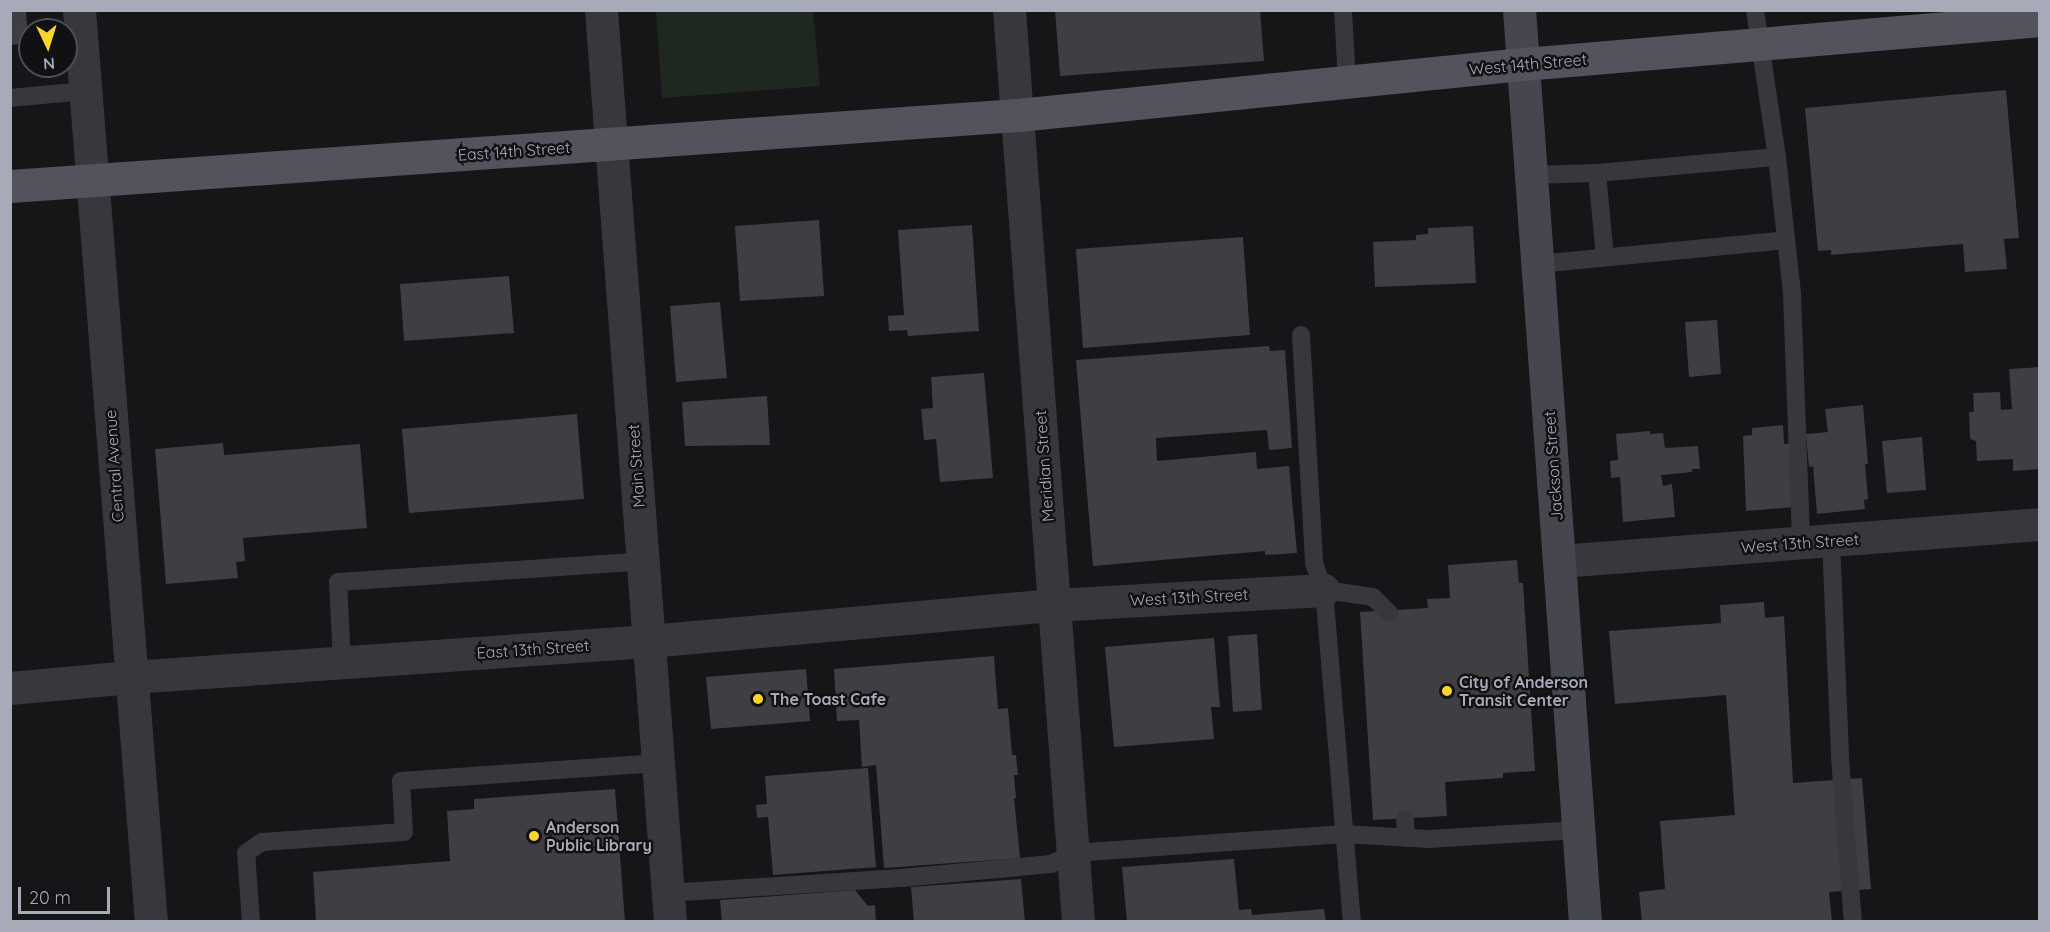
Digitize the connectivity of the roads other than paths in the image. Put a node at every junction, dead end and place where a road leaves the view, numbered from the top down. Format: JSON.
{"nodes":[{"id":1,"x":79,"y":10,"type":"edge"},
{"id":2,"x":601,"y":10,"type":"edge"},
{"id":3,"x":1009,"y":10,"type":"edge"},
{"id":4,"x":1342,"y":10,"type":"edge"},
{"id":5,"x":1519,"y":10,"type":"edge"},
{"id":6,"x":1755,"y":10,"type":"edge"},
{"id":7,"x":2040,"y":20,"type":"edge"},
{"id":8,"x":1760,"y":43,"type":"junction"},
{"id":9,"x":1523,"y":64,"type":"junction"},
{"id":10,"x":1347,"y":81,"type":"junction"},
{"id":11,"x":85,"y":92,"type":"junction"},
{"id":12,"x":10,"y":98,"type":"edge"},
{"id":13,"x":1018,"y":115,"type":"junction"},
{"id":14,"x":611,"y":144,"type":"junction"},
{"id":15,"x":1777,"y":157,"type":"junction"},
{"id":16,"x":1531,"y":174,"type":"junction"},
{"id":17,"x":1597,"y":174,"type":"junction"},
{"id":18,"x":92,"y":180,"type":"junction"},
{"id":19,"x":10,"y":186,"type":"edge"},
{"id":20,"x":1785,"y":240,"type":"junction"},
{"id":21,"x":1605,"y":257,"type":"junction"},
{"id":22,"x":1538,"y":264,"type":"junction"},
{"id":23,"x":1301,"y":335,"type":"dead end"},
{"id":24,"x":2040,"y":524,"type":"edge"},
{"id":25,"x":1816,"y":542,"type":"junction"},
{"id":26,"x":643,"y":561,"type":"junction"},
{"id":27,"x":1560,"y":561,"type":"junction"},
{"id":28,"x":1324,"y":590,"type":"junction"},
{"id":29,"x":1054,"y":605,"type":"junction"},
{"id":30,"x":1389,"y":613,"type":"dead end"},
{"id":31,"x":649,"y":641,"type":"junction"},
{"id":32,"x":342,"y":663,"type":"junction"},
{"id":33,"x":131,"y":677,"type":"junction"},
{"id":34,"x":10,"y":688,"type":"edge"},
{"id":35,"x":658,"y":763,"type":"junction"},
{"id":36,"x":1405,"y":819,"type":"dead end"},
{"id":37,"x":1578,"y":830,"type":"junction"},
{"id":38,"x":1344,"y":834,"type":"junction"},
{"id":39,"x":1406,"y":837,"type":"junction"},
{"id":40,"x":1073,"y":853,"type":"junction"},
{"id":41,"x":669,"y":907,"type":"edge"},
{"id":42,"x":151,"y":921,"type":"edge"},
{"id":43,"x":252,"y":921,"type":"edge"},
{"id":44,"x":1078,"y":921,"type":"edge"},
{"id":45,"x":1352,"y":921,"type":"edge"},
{"id":46,"x":1585,"y":921,"type":"edge"},
{"id":47,"x":1853,"y":921,"type":"edge"}],
"edges":[{"from":1,"to":11,"type":"street","name":"Central Avenue"},
{"from":2,"to":14,"type":"street","name":"Main Street"},
{"from":3,"to":13,"type":"street","name":"Meridian Street"},
{"from":4,"to":10,"type":"lane"},
{"from":5,"to":9,"type":"main road","name":"Jackson Street"},
{"from":6,"to":8,"type":"lane"},
{"from":7,"to":8,"type":"main road","name":"West 14th Street"},
{"from":8,"to":9,"type":"main road","name":"West 14th Street"},
{"from":8,"to":15,"type":"lane"},
{"from":9,"to":10,"type":"main road","name":"West 14th Street"},
{"from":9,"to":16,"type":"main road","name":"Jackson Street"},
{"from":10,"to":13,"type":"main road","name":"West 14th Street"},
{"from":11,"to":12,"type":"lane"},
{"from":11,"to":18,"type":"street","name":"Central Avenue"},
{"from":13,"to":14,"type":"main road","name":"East 14th Street"},
{"from":13,"to":29,"type":"street","name":"Meridian Street"},
{"from":14,"to":18,"type":"main road","name":"East 14th Street"},
{"from":14,"to":26,"type":"street","name":"Main Street"},
{"from":15,"to":17,"type":"lane"},
{"from":15,"to":20,"type":"lane"},
{"from":16,"to":17,"type":"lane"},
{"from":16,"to":22,"type":"main road","name":"Jackson Street"},
{"from":17,"to":21,"type":"lane"},
{"from":18,"to":19,"type":"main road","name":"East 14th Street"},
{"from":18,"to":33,"type":"street","name":"Central Avenue"},
{"from":20,"to":21,"type":"lane"},
{"from":20,"to":25,"type":"lane"},
{"from":21,"to":22,"type":"lane"},
{"from":22,"to":27,"type":"main road","name":"Jackson Street"},
{"from":23,"to":28,"type":"lane"},
{"from":24,"to":25,"type":"street","name":"West 13th Street"},
{"from":25,"to":27,"type":"street","name":"West 13th Street"},
{"from":25,"to":47,"type":"lane"},
{"from":26,"to":31,"type":"street","name":"Main Street"},
{"from":26,"to":32,"type":"lane"},
{"from":27,"to":37,"type":"main road","name":"Jackson Street"},
{"from":28,"to":29,"type":"street","name":"West 13th Street"},
{"from":28,"to":30,"type":"lane"},
{"from":28,"to":38,"type":"lane"},
{"from":29,"to":31,"type":"street","name":"East 13th Street"},
{"from":29,"to":40,"type":"street","name":"Meridian Street"},
{"from":31,"to":32,"type":"street","name":"East 13th Street"},
{"from":31,"to":35,"type":"street","name":"Main Street"},
{"from":32,"to":33,"type":"street","name":"East 13th Street"},
{"from":33,"to":34,"type":"street","name":"East 13th Street"},
{"from":33,"to":42,"type":"street","name":"Central Avenue"},
{"from":35,"to":41,"type":"street","name":"Main Street"},
{"from":35,"to":43,"type":"lane"},
{"from":36,"to":39,"type":"lane"},
{"from":37,"to":39,"type":"lane"},
{"from":37,"to":46,"type":"main road","name":"Jackson Street"},
{"from":38,"to":39,"type":"lane"},
{"from":38,"to":40,"type":"lane"},
{"from":38,"to":45,"type":"lane"},
{"from":40,"to":41,"type":"lane"},
{"from":40,"to":44,"type":"street","name":"Meridian Street"}]}
